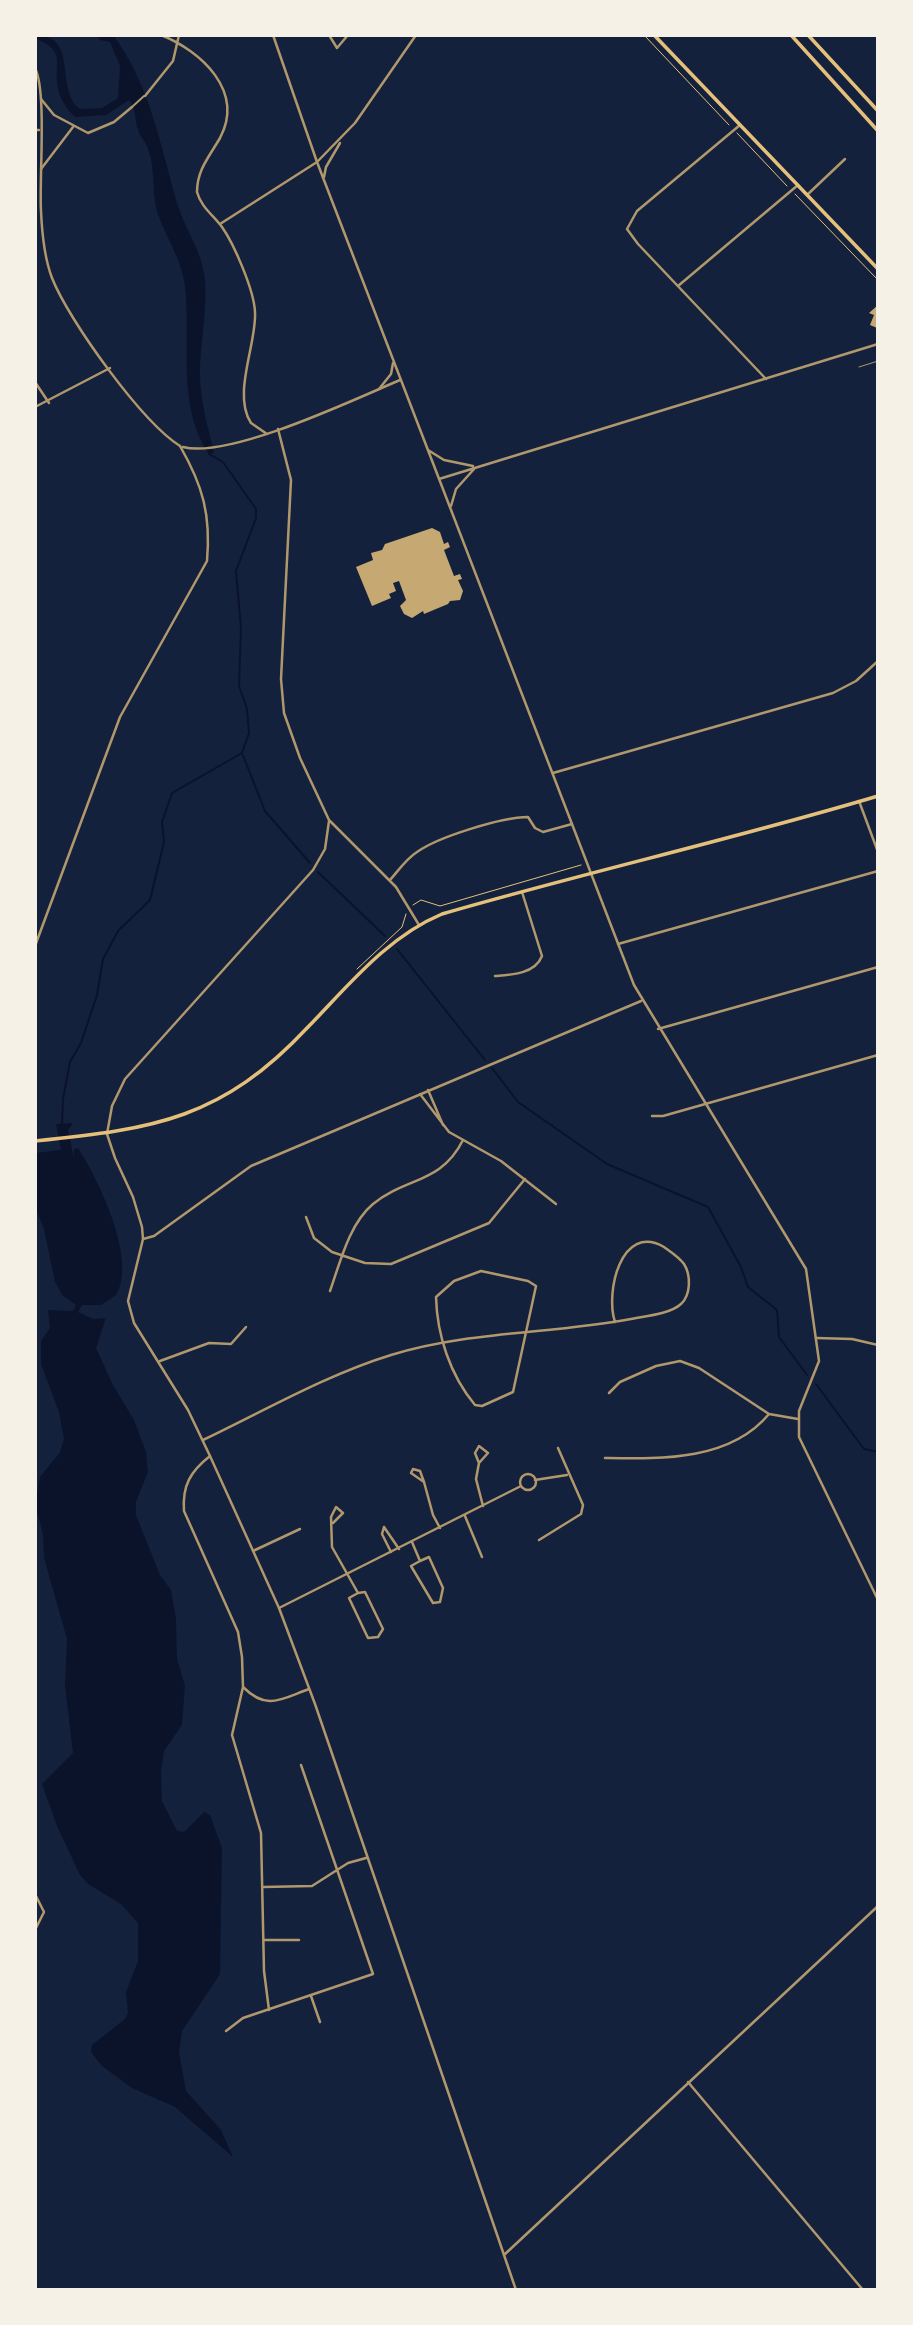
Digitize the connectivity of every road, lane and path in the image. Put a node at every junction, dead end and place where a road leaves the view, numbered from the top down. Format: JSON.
{"nodes":[{"id":1,"x":161,"y":35,"type":"edge"},
{"id":2,"x":179,"y":35,"type":"edge"},
{"id":3,"x":272,"y":35,"type":"edge"},
{"id":4,"x":329,"y":35,"type":"edge"},
{"id":5,"x":348,"y":35,"type":"edge"},
{"id":6,"x":416,"y":35,"type":"edge"},
{"id":7,"x":644,"y":35,"type":"edge"},
{"id":8,"x":654,"y":35,"type":"edge"},
{"id":9,"x":790,"y":35,"type":"edge"},
{"id":10,"x":808,"y":35,"type":"edge"},
{"id":11,"x":178,"y":41,"type":"junction"},
{"id":12,"x":35,"y":68,"type":"edge"},
{"id":13,"x":145,"y":96,"type":"joint"},
{"id":14,"x":41,"y":99,"type":"junction"},
{"id":15,"x":132,"y":107,"type":"joint"},
{"id":16,"x":878,"y":111,"type":"edge"},
{"id":17,"x":740,"y":125,"type":"junction"},
{"id":18,"x":74,"y":126,"type":"junction"},
{"id":19,"x":37,"y":130,"type":"edge"},
{"id":20,"x":734,"y":130,"type":"junction"},
{"id":21,"x":878,"y":131,"type":"edge"},
{"id":22,"x":342,"y":140,"type":"junction"},
{"id":23,"x":845,"y":159,"type":"dead end"},
{"id":24,"x":317,"y":162,"type":"junction"},
{"id":25,"x":41,"y":169,"type":"junction"},
{"id":26,"x":325,"y":182,"type":"junction"},
{"id":27,"x":798,"y":185,"type":"junction"},
{"id":28,"x":792,"y":191,"type":"junction"},
{"id":29,"x":807,"y":195,"type":"junction"},
{"id":30,"x":220,"y":224,"type":"junction"},
{"id":31,"x":878,"y":269,"type":"edge"},
{"id":32,"x":878,"y":280,"type":"edge"},
{"id":33,"x":678,"y":285,"type":"junction"},
{"id":34,"x":878,"y":344,"type":"edge"},
{"id":35,"x":393,"y":360,"type":"junction"},
{"id":36,"x":878,"y":361,"type":"edge"},
{"id":37,"x":859,"y":367,"type":"dead end"},
{"id":38,"x":110,"y":368,"type":"junction"},
{"id":39,"x":766,"y":379,"type":"junction"},
{"id":40,"x":401,"y":380,"type":"junction"},
{"id":41,"x":35,"y":383,"type":"edge"},
{"id":42,"x":379,"y":389,"type":"junction"},
{"id":43,"x":49,"y":402,"type":"junction"},
{"id":44,"x":35,"y":407,"type":"edge"},
{"id":45,"x":278,"y":429,"type":"junction"},
{"id":46,"x":267,"y":434,"type":"junction"},
{"id":47,"x":180,"y":446,"type":"junction"},
{"id":48,"x":427,"y":449,"type":"junction"},
{"id":49,"x":477,"y":467,"type":"junction"},
{"id":50,"x":439,"y":479,"type":"junction"},
{"id":51,"x":450,"y":509,"type":"junction"},
{"id":52,"x":878,"y":662,"type":"edge"},
{"id":53,"x":553,"y":774,"type":"junction"},
{"id":54,"x":878,"y":796,"type":"edge"},
{"id":55,"x":859,"y":801,"type":"junction"},
{"id":56,"x":329,"y":820,"type":"junction"},
{"id":57,"x":572,"y":824,"type":"junction"},
{"id":58,"x":878,"y":852,"type":"edge"},
{"id":59,"x":878,"y":871,"type":"edge"},
{"id":60,"x":591,"y":872,"type":"junction"},
{"id":61,"x":390,"y":880,"type":"junction"},
{"id":62,"x":522,"y":892,"type":"junction"},
{"id":63,"x":419,"y":925,"type":"junction"},
{"id":64,"x":618,"y":944,"type":"junction"},
{"id":65,"x":35,"y":946,"type":"edge"},
{"id":66,"x":878,"y":967,"type":"edge"},
{"id":67,"x":495,"y":976,"type":"dead end"},
{"id":68,"x":642,"y":1002,"type":"junction"},
{"id":69,"x":658,"y":1029,"type":"junction"},
{"id":70,"x":878,"y":1055,"type":"edge"},
{"id":71,"x":428,"y":1090,"type":"junction"},
{"id":72,"x":420,"y":1094,"type":"junction"},
{"id":73,"x":705,"y":1104,"type":"junction"},
{"id":74,"x":652,"y":1116,"type":"dead end"},
{"id":75,"x":444,"y":1128,"type":"junction"},
{"id":76,"x":107,"y":1134,"type":"junction"},
{"id":77,"x":463,"y":1140,"type":"junction"},
{"id":78,"x":35,"y":1142,"type":"edge"},
{"id":79,"x":525,"y":1179,"type":"junction"},
{"id":80,"x":556,"y":1204,"type":"dead end"},
{"id":81,"x":306,"y":1217,"type":"dead end"},
{"id":82,"x":143,"y":1239,"type":"junction"},
{"id":83,"x":344,"y":1256,"type":"junction"},
{"id":84,"x":330,"y":1291,"type":"dead end"},
{"id":85,"x":614,"y":1322,"type":"junction"},
{"id":86,"x":246,"y":1326,"type":"dead end"},
{"id":87,"x":526,"y":1333,"type":"junction"},
{"id":88,"x":816,"y":1338,"type":"junction"},
{"id":89,"x":443,"y":1343,"type":"junction"},
{"id":90,"x":878,"y":1345,"type":"edge"},
{"id":91,"x":160,"y":1361,"type":"junction"},
{"id":92,"x":609,"y":1393,"type":"dead end"},
{"id":93,"x":769,"y":1413,"type":"junction"},
{"id":94,"x":798,"y":1419,"type":"junction"},
{"id":95,"x":202,"y":1440,"type":"junction"},
{"id":96,"x":558,"y":1448,"type":"dead end"},
{"id":97,"x":211,"y":1456,"type":"junction"},
{"id":98,"x":605,"y":1458,"type":"dead end"},
{"id":99,"x":480,"y":1463,"type":"dead end"},
{"id":100,"x":568,"y":1475,"type":"junction"},
{"id":101,"x":536,"y":1480,"type":"junction"},
{"id":102,"x":424,"y":1482,"type":"dead end"},
{"id":103,"x":521,"y":1486,"type":"junction"},
{"id":104,"x":484,"y":1507,"type":"junction"},
{"id":105,"x":465,"y":1516,"type":"junction"},
{"id":106,"x":333,"y":1523,"type":"dead end"},
{"id":107,"x":440,"y":1528,"type":"junction"},
{"id":108,"x":300,"y":1529,"type":"dead end"},
{"id":109,"x":539,"y":1540,"type":"dead end"},
{"id":110,"x":412,"y":1542,"type":"junction"},
{"id":111,"x":399,"y":1549,"type":"junction"},
{"id":112,"x":253,"y":1552,"type":"junction"},
{"id":113,"x":391,"y":1552,"type":"junction"},
{"id":114,"x":482,"y":1557,"type":"dead end"},
{"id":115,"x":420,"y":1561,"type":"junction"},
{"id":116,"x":348,"y":1574,"type":"junction"},
{"id":117,"x":358,"y":1593,"type":"junction"},
{"id":118,"x":878,"y":1600,"type":"edge"},
{"id":119,"x":278,"y":1608,"type":"junction"},
{"id":120,"x":243,"y":1687,"type":"junction"},
{"id":121,"x":309,"y":1689,"type":"junction"},
{"id":122,"x":301,"y":1765,"type":"dead end"},
{"id":123,"x":366,"y":1857,"type":"junction"},
{"id":124,"x":337,"y":1871,"type":"junction"},
{"id":125,"x":263,"y":1887,"type":"junction"},
{"id":126,"x":35,"y":1894,"type":"edge"},
{"id":127,"x":878,"y":1906,"type":"edge"},
{"id":128,"x":35,"y":1930,"type":"edge"},
{"id":129,"x":264,"y":1940,"type":"junction"},
{"id":130,"x":299,"y":1940,"type":"dead end"},
{"id":131,"x":311,"y":1996,"type":"junction"},
{"id":132,"x":269,"y":2010,"type":"junction"},
{"id":133,"x":320,"y":2022,"type":"dead end"},
{"id":134,"x":226,"y":2031,"type":"dead end"},
{"id":135,"x":688,"y":2082,"type":"junction"},
{"id":136,"x":503,"y":2255,"type":"junction"},
{"id":137,"x":516,"y":2290,"type":"edge"},
{"id":138,"x":863,"y":2290,"type":"edge"}],
"edges":[{"from":1,"to":11,"type":"street"},
{"from":2,"to":11,"type":"street"},
{"from":3,"to":24,"type":"street"},
{"from":4,"to":5,"type":"street"},
{"from":6,"to":22,"type":"street"},
{"from":7,"to":20,"type":"path"},
{"from":8,"to":17,"type":"main road"},
{"from":9,"to":21,"type":"main road"},
{"from":10,"to":16,"type":"main road"},
{"from":11,"to":13,"type":"street"},
{"from":11,"to":30,"type":"street"},
{"from":12,"to":14,"type":"street"},
{"from":13,"to":15,"type":"street"},
{"from":14,"to":18,"type":"street"},
{"from":14,"to":19,"type":"street"},
{"from":15,"to":18,"type":"street"},
{"from":17,"to":20,"type":"street"},
{"from":17,"to":27,"type":"main road"},
{"from":18,"to":25,"type":"street"},
{"from":19,"to":25,"type":"street"},
{"from":20,"to":28,"type":"path"},
{"from":20,"to":33,"type":"street"},
{"from":22,"to":24,"type":"street"},
{"from":22,"to":26,"type":"street"},
{"from":23,"to":29,"type":"street"},
{"from":24,"to":26,"type":"street"},
{"from":24,"to":30,"type":"street"},
{"from":25,"to":38,"type":"street"},
{"from":26,"to":35,"type":"street"},
{"from":27,"to":28,"type":"street"},
{"from":27,"to":29,"type":"main road"},
{"from":28,"to":32,"type":"path"},
{"from":28,"to":33,"type":"street"},
{"from":29,"to":31,"type":"main road"},
{"from":30,"to":46,"type":"street"},
{"from":33,"to":39,"type":"street"},
{"from":34,"to":39,"type":"street"},
{"from":35,"to":40,"type":"street"},
{"from":35,"to":42,"type":"street"},
{"from":36,"to":37,"type":"lane"},
{"from":38,"to":43,"type":"street"},
{"from":38,"to":47,"type":"street"},
{"from":39,"to":49,"type":"street"},
{"from":40,"to":42,"type":"street"},
{"from":40,"to":48,"type":"street"},
{"from":41,"to":43,"type":"street"},
{"from":42,"to":45,"type":"street"},
{"from":43,"to":44,"type":"street"},
{"from":45,"to":46,"type":"street"},
{"from":45,"to":56,"type":"street"},
{"from":46,"to":47,"type":"street"},
{"from":47,"to":65,"type":"street"},
{"from":48,"to":49,"type":"street"},
{"from":48,"to":50,"type":"street"},
{"from":49,"to":50,"type":"street"},
{"from":49,"to":51,"type":"street"},
{"from":50,"to":51,"type":"street"},
{"from":51,"to":53,"type":"street"},
{"from":52,"to":53,"type":"street"},
{"from":53,"to":57,"type":"street"},
{"from":54,"to":55,"type":"main road"},
{"from":55,"to":58,"type":"street"},
{"from":55,"to":60,"type":"main road"},
{"from":56,"to":61,"type":"street"},
{"from":56,"to":76,"type":"street"},
{"from":57,"to":60,"type":"street"},
{"from":57,"to":61,"type":"street"},
{"from":59,"to":64,"type":"street"},
{"from":60,"to":62,"type":"main road"},
{"from":60,"to":64,"type":"street"},
{"from":61,"to":63,"type":"street"},
{"from":62,"to":63,"type":"main road"},
{"from":62,"to":67,"type":"street"},
{"from":63,"to":76,"type":"main road"},
{"from":64,"to":68,"type":"street"},
{"from":66,"to":69,"type":"street"},
{"from":68,"to":69,"type":"street"},
{"from":68,"to":71,"type":"street"},
{"from":69,"to":73,"type":"street"},
{"from":70,"to":73,"type":"street"},
{"from":71,"to":72,"type":"street"},
{"from":71,"to":75,"type":"street"},
{"from":72,"to":75,"type":"street"},
{"from":72,"to":82,"type":"street"},
{"from":73,"to":74,"type":"street"},
{"from":73,"to":88,"type":"street"},
{"from":75,"to":77,"type":"street"},
{"from":76,"to":78,"type":"main road"},
{"from":76,"to":82,"type":"street"},
{"from":77,"to":79,"type":"street"},
{"from":77,"to":83,"type":"street"},
{"from":79,"to":80,"type":"street"},
{"from":79,"to":83,"type":"street"},
{"from":81,"to":83,"type":"street"},
{"from":82,"to":91,"type":"street"},
{"from":83,"to":84,"type":"street"},
{"from":85,"to":85,"type":"street"},
{"from":85,"to":87,"type":"street"},
{"from":86,"to":91,"type":"street"},
{"from":87,"to":89,"type":"street"},
{"from":87,"to":89,"type":"street"},
{"from":87,"to":89,"type":"street"},
{"from":88,"to":90,"type":"street"},
{"from":88,"to":94,"type":"street"},
{"from":89,"to":95,"type":"street"},
{"from":91,"to":95,"type":"street"},
{"from":92,"to":93,"type":"street"},
{"from":93,"to":94,"type":"street"},
{"from":93,"to":98,"type":"street"},
{"from":94,"to":118,"type":"street"},
{"from":95,"to":97,"type":"street"},
{"from":96,"to":100,"type":"street"},
{"from":97,"to":112,"type":"street"},
{"from":97,"to":120,"type":"street"},
{"from":99,"to":104,"type":"street"},
{"from":100,"to":101,"type":"street"},
{"from":100,"to":109,"type":"street"},
{"from":101,"to":103,"type":"street"},
{"from":101,"to":103,"type":"street"},
{"from":102,"to":107,"type":"street"},
{"from":103,"to":104,"type":"street"},
{"from":104,"to":105,"type":"street"},
{"from":105,"to":107,"type":"street"},
{"from":105,"to":114,"type":"street"},
{"from":106,"to":116,"type":"street"},
{"from":107,"to":110,"type":"street"},
{"from":108,"to":112,"type":"street"},
{"from":110,"to":111,"type":"street"},
{"from":110,"to":115,"type":"street"},
{"from":111,"to":113,"type":"street"},
{"from":111,"to":113,"type":"street"},
{"from":112,"to":119,"type":"street"},
{"from":113,"to":116,"type":"street"},
{"from":115,"to":115,"type":"street"},
{"from":116,"to":117,"type":"street"},
{"from":116,"to":119,"type":"street"},
{"from":117,"to":117,"type":"street"},
{"from":119,"to":121,"type":"street"},
{"from":120,"to":121,"type":"street"},
{"from":120,"to":125,"type":"street"},
{"from":121,"to":123,"type":"street"},
{"from":122,"to":124,"type":"street"},
{"from":123,"to":124,"type":"street"},
{"from":123,"to":136,"type":"street"},
{"from":124,"to":125,"type":"street"},
{"from":124,"to":131,"type":"street"},
{"from":125,"to":129,"type":"street"},
{"from":126,"to":128,"type":"street"},
{"from":127,"to":135,"type":"street"},
{"from":129,"to":130,"type":"street"},
{"from":129,"to":132,"type":"street"},
{"from":131,"to":132,"type":"street"},
{"from":131,"to":133,"type":"street"},
{"from":132,"to":134,"type":"street"},
{"from":135,"to":136,"type":"street"},
{"from":135,"to":138,"type":"street"},
{"from":136,"to":137,"type":"street"}]}
